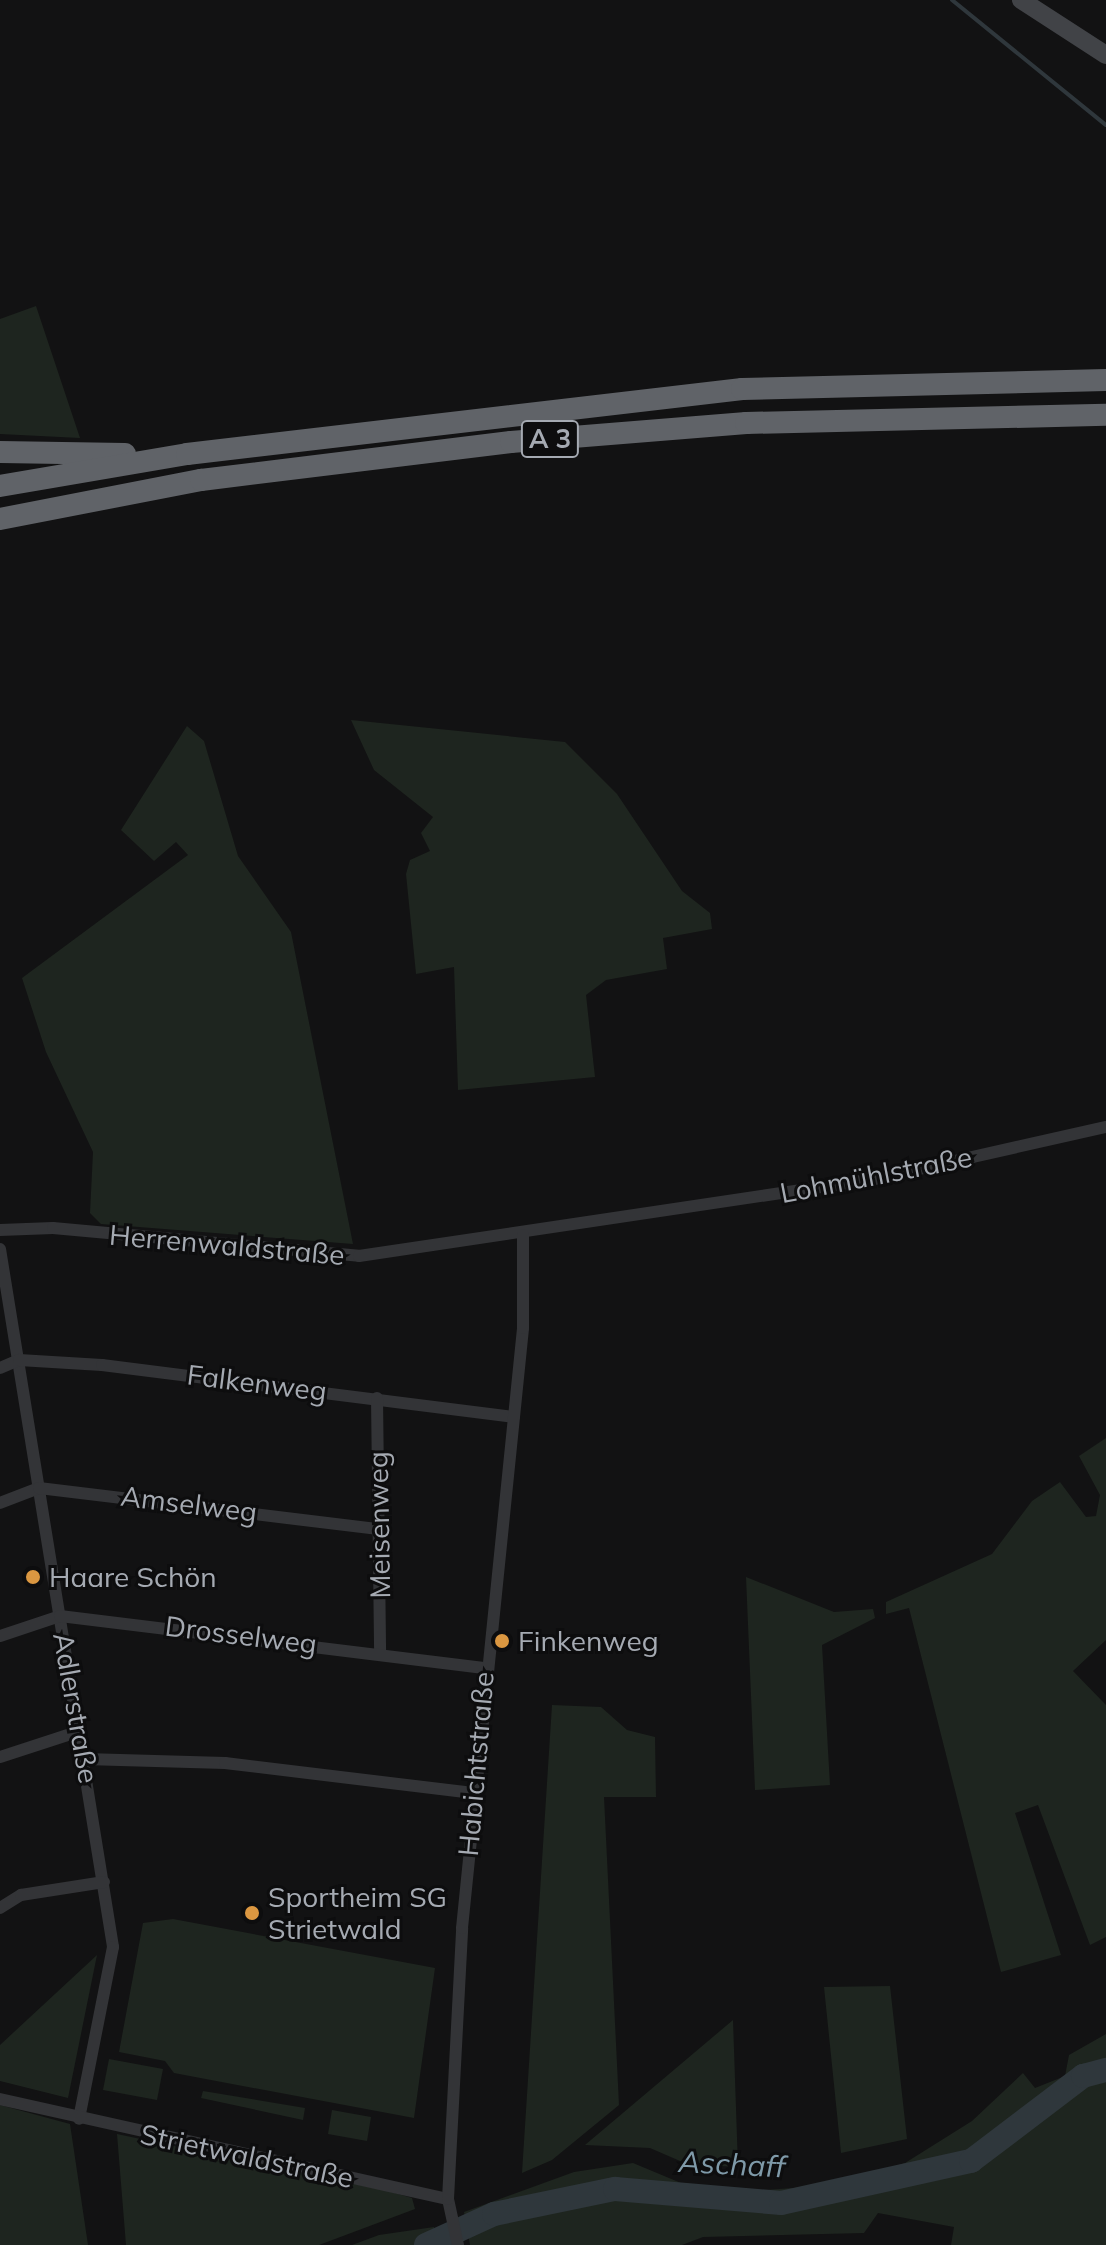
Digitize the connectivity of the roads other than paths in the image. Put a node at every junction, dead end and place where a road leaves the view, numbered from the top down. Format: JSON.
{"nodes":[{"id":1,"x":1021,"y":0,"type":"edge"},
{"id":2,"x":1106,"y":55,"type":"edge"},
{"id":3,"x":1106,"y":380,"type":"edge"},
{"id":4,"x":1106,"y":415,"type":"edge"},
{"id":5,"x":0,"y":452,"type":"edge"},
{"id":6,"x":187,"y":454,"type":"junction"},
{"id":7,"x":0,"y":486,"type":"edge"},
{"id":8,"x":0,"y":519,"type":"edge"},
{"id":9,"x":1106,"y":1127,"type":"edge"},
{"id":10,"x":643,"y":1214,"type":"joint"},
{"id":11,"x":0,"y":1230,"type":"edge"},
{"id":12,"x":523,"y":1235,"type":"junction"},
{"id":13,"x":0,"y":1249,"type":"edge"},
{"id":14,"x":19,"y":1360,"type":"junction"},
{"id":15,"x":0,"y":1368,"type":"edge"},
{"id":16,"x":377,"y":1398,"type":"junction"},
{"id":17,"x":514,"y":1417,"type":"junction"},
{"id":18,"x":39,"y":1488,"type":"junction"},
{"id":19,"x":0,"y":1503,"type":"edge"},
{"id":20,"x":379,"y":1529,"type":"junction"},
{"id":21,"x":60,"y":1616,"type":"junction"},
{"id":22,"x":0,"y":1636,"type":"edge"},
{"id":23,"x":380,"y":1653,"type":"junction"},
{"id":24,"x":484,"y":1668,"type":"junction"},
{"id":25,"x":80,"y":1731,"type":"junction"},
{"id":26,"x":0,"y":1757,"type":"edge"},
{"id":27,"x":85,"y":1759,"type":"junction"},
{"id":28,"x":473,"y":1793,"type":"junction"},
{"id":29,"x":104,"y":1882,"type":"junction"},
{"id":30,"x":0,"y":1908,"type":"edge"},
{"id":31,"x":0,"y":2099,"type":"edge"},
{"id":32,"x":79,"y":2119,"type":"junction"},
{"id":33,"x":448,"y":2199,"type":"junction"},
{"id":34,"x":458,"y":2245,"type":"edge"}],
"edges":[{"from":1,"to":2,"type":"street"},
{"from":3,"to":6,"type":"highway","number":"A 3"},
{"from":4,"to":8,"type":"highway","number":"A 3"},
{"from":5,"to":6,"type":"highway"},
{"from":6,"to":7,"type":"highway","number":"A 3"},
{"from":9,"to":10,"type":"street","name":"Lohmühlstraße"},
{"from":10,"to":12,"type":"street","name":"Herrenwaldstraße"},
{"from":11,"to":12,"type":"street","name":"Herrenwaldstraße"},
{"from":12,"to":17,"type":"street","name":"Habichtstraße"},
{"from":13,"to":14,"type":"street","name":"Adlerstraße"},
{"from":14,"to":15,"type":"street","name":"Falkenweg"},
{"from":14,"to":16,"type":"street","name":"Falkenweg"},
{"from":14,"to":18,"type":"street","name":"Adlerstraße"},
{"from":16,"to":17,"type":"street","name":"Falkenweg"},
{"from":16,"to":20,"type":"street","name":"Meisenweg"},
{"from":17,"to":24,"type":"street","name":"Habichtstraße"},
{"from":18,"to":19,"type":"street","name":"Amselweg"},
{"from":18,"to":20,"type":"street","name":"Amselweg"},
{"from":18,"to":21,"type":"street","name":"Adlerstraße"},
{"from":20,"to":23,"type":"street","name":"Meisenweg"},
{"from":21,"to":22,"type":"street","name":"Drosselweg"},
{"from":21,"to":23,"type":"street","name":"Drosselweg"},
{"from":21,"to":25,"type":"street","name":"Adlerstraße"},
{"from":23,"to":24,"type":"street","name":"Drosselweg"},
{"from":24,"to":28,"type":"street","name":"Habichtstraße"},
{"from":25,"to":26,"type":"street"},
{"from":25,"to":27,"type":"street","name":"Adlerstraße"},
{"from":27,"to":28,"type":"street"},
{"from":27,"to":29,"type":"street","name":"Adlerstraße"},
{"from":28,"to":33,"type":"street","name":"Habichtstraße"},
{"from":29,"to":30,"type":"street"},
{"from":29,"to":32,"type":"street","name":"Adlerstraße"},
{"from":31,"to":32,"type":"street","name":"Strietwaldstraße"},
{"from":32,"to":33,"type":"street","name":"Strietwaldstraße"},
{"from":33,"to":34,"type":"street"}]}
